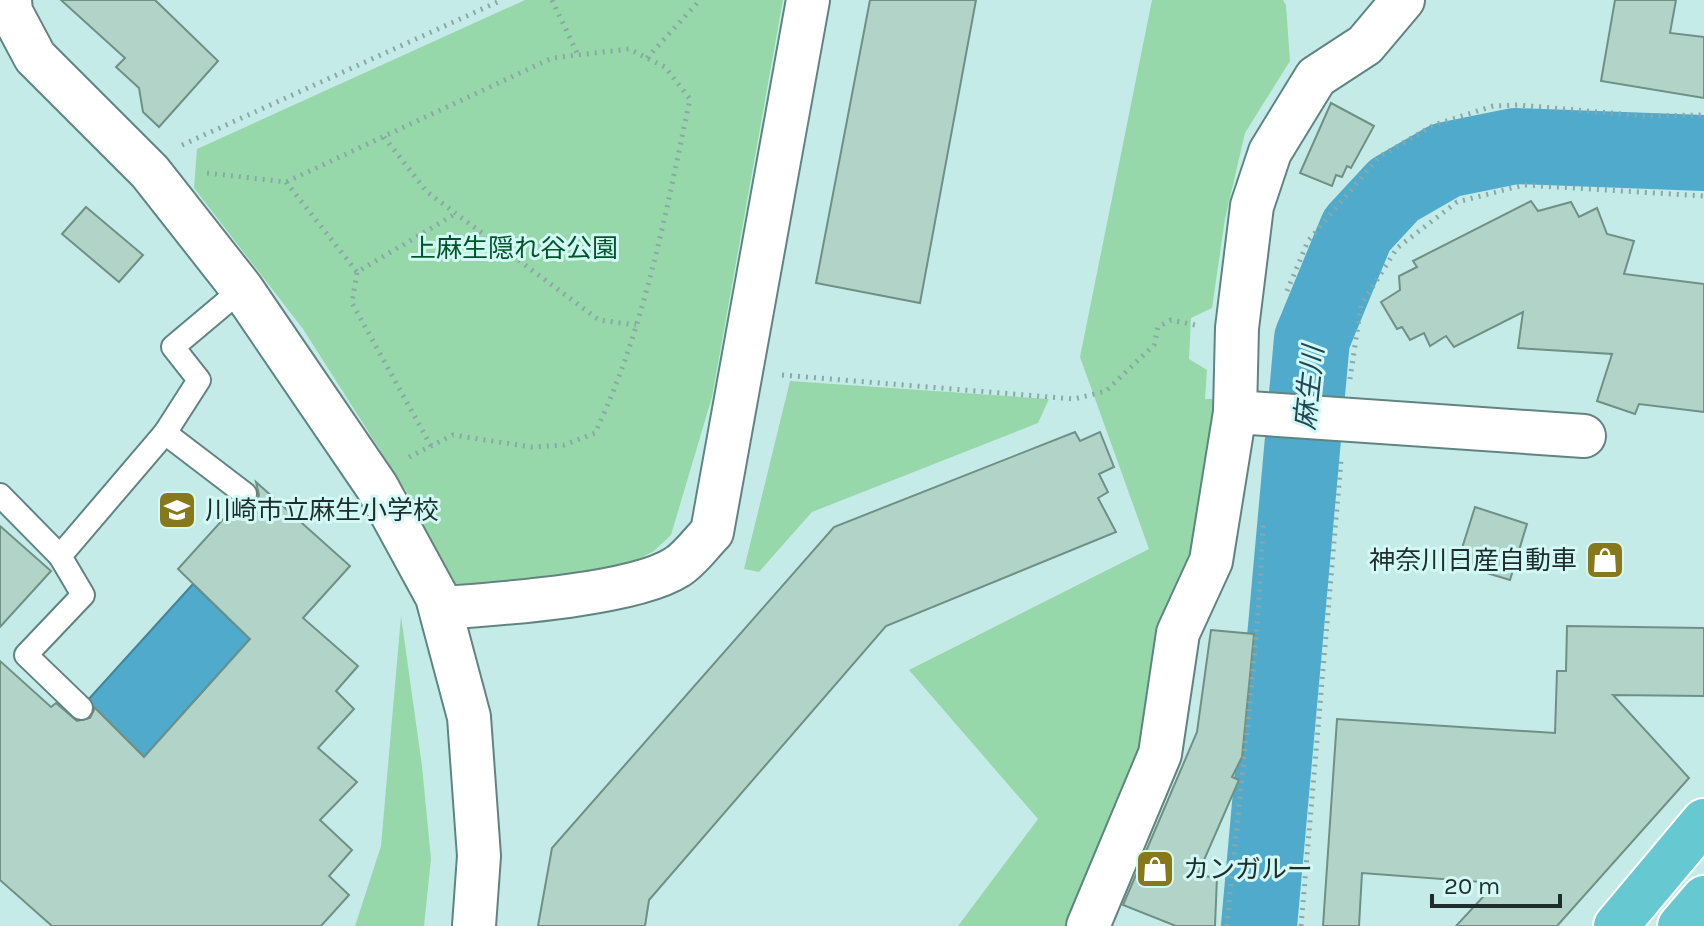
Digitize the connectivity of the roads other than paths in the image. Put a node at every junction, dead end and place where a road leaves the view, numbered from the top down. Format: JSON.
{"nodes":[{"id":1,"x":10,"y":0,"type":"edge"},
{"id":2,"x":808,"y":0,"type":"edge"},
{"id":3,"x":1403,"y":0,"type":"edge"},
{"id":4,"x":242,"y":289,"type":"junction"},
{"id":5,"x":1235,"y":412,"type":"junction"},
{"id":6,"x":165,"y":433,"type":"junction"},
{"id":7,"x":1584,"y":436,"type":"dead end"},
{"id":8,"x":245,"y":494,"type":"dead end"},
{"id":9,"x":0,"y":495,"type":"edge"},
{"id":10,"x":60,"y":556,"type":"junction"},
{"id":11,"x":442,"y":608,"type":"junction"},
{"id":12,"x":81,"y":708,"type":"dead end"},
{"id":13,"x":1704,"y":821,"type":"edge"},
{"id":14,"x":1704,"y":898,"type":"edge"},
{"id":15,"x":474,"y":926,"type":"edge"},
{"id":16,"x":1088,"y":926,"type":"edge"},
{"id":17,"x":1616,"y":926,"type":"edge"},
{"id":18,"x":1680,"y":926,"type":"edge"}],
"edges":[{"from":1,"to":4,"type":"street"},
{"from":2,"to":11,"type":"street"},
{"from":3,"to":5,"type":"street"},
{"from":4,"to":6,"type":"lane"},
{"from":4,"to":11,"type":"street"},
{"from":5,"to":7,"type":"street"},
{"from":5,"to":16,"type":"street"},
{"from":6,"to":8,"type":"lane"},
{"from":6,"to":10,"type":"lane"},
{"from":9,"to":10,"type":"lane"},
{"from":10,"to":12,"type":"lane"},
{"from":11,"to":15,"type":"street"},
{"from":13,"to":17,"type":"main road"},
{"from":14,"to":18,"type":"main road"}]}
